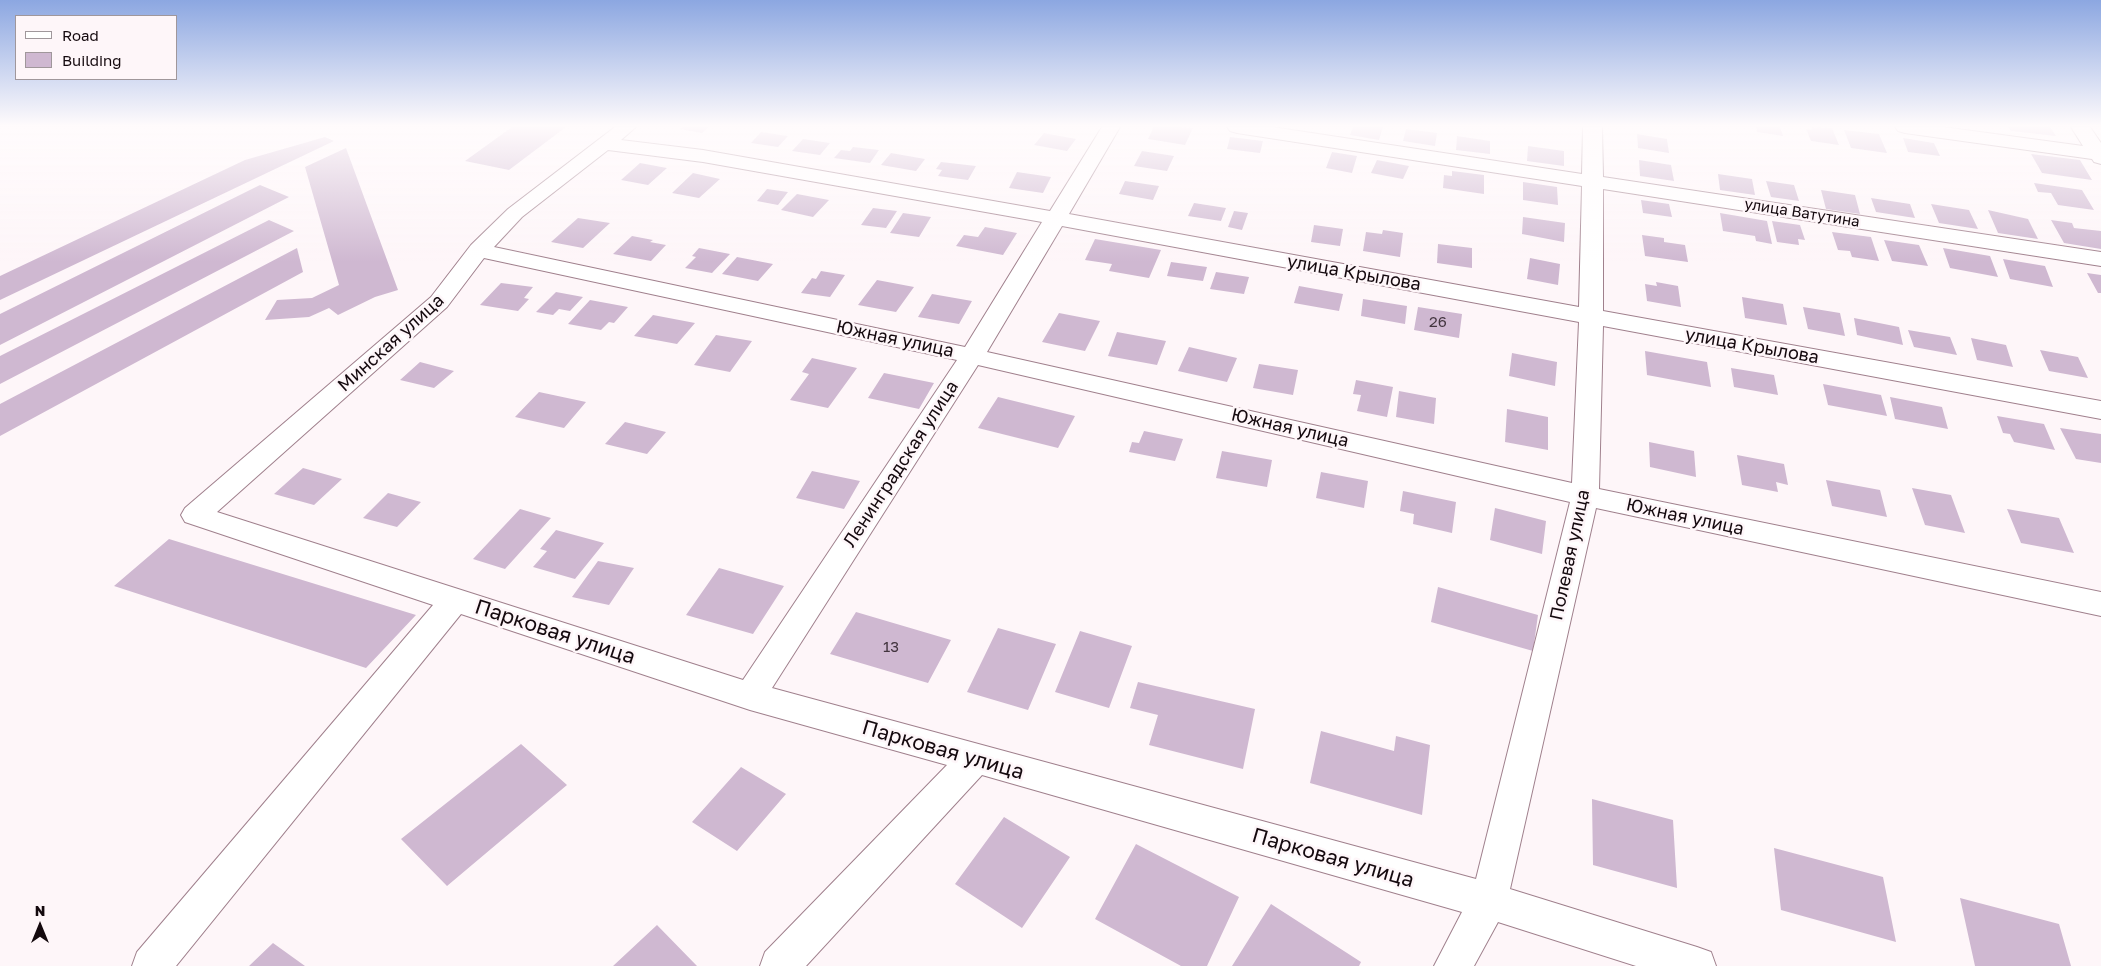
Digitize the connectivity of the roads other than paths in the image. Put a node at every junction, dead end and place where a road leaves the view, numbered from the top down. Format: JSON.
{"nodes":[{"id":1,"x":568,"y":172,"type":"edge"},
{"id":2,"x":794,"y":172,"type":"edge"},
{"id":3,"x":1082,"y":172,"type":"edge"},
{"id":4,"x":1535,"y":172,"type":"edge"},
{"id":5,"x":1593,"y":172,"type":"edge"},
{"id":6,"x":1593,"y":181,"type":"junction"},
{"id":7,"x":1054,"y":218,"type":"junction"},
{"id":8,"x":479,"y":250,"type":"junction"},
{"id":9,"x":2101,"y":260,"type":"edge"},
{"id":10,"x":1591,"y":317,"type":"junction"},
{"id":11,"x":972,"y":356,"type":"junction"},
{"id":12,"x":2101,"y":410,"type":"edge"},
{"id":13,"x":1585,"y":496,"type":"junction"},
{"id":14,"x":195,"y":515,"type":"joint"},
{"id":15,"x":455,"y":600,"type":"junction"},
{"id":16,"x":2101,"y":604,"type":"edge"},
{"id":17,"x":750,"y":696,"type":"junction"},
{"id":18,"x":975,"y":759,"type":"junction"},
{"id":19,"x":1488,"y":901,"type":"junction"},
{"id":20,"x":151,"y":966,"type":"edge"},
{"id":21,"x":779,"y":966,"type":"edge"},
{"id":22,"x":1453,"y":966,"type":"edge"},
{"id":23,"x":1697,"y":966,"type":"edge"}],
"edges":[{"from":1,"to":8,"type":"street","name":"Минская улица"},
{"from":2,"to":7,"type":"street","name":"улица Крылова"},
{"from":3,"to":7,"type":"street","name":"Ленинградская улица"},
{"from":4,"to":6,"type":"street","name":"улица Ватутина"},
{"from":5,"to":6,"type":"street","name":"Полевая улица"},
{"from":6,"to":9,"type":"street","name":"улица Ватутина"},
{"from":6,"to":10,"type":"street","name":"Полевая улица"},
{"from":7,"to":10,"type":"street","name":"улица Крылова"},
{"from":7,"to":11,"type":"street","name":"Ленинградская улица"},
{"from":8,"to":11,"type":"street","name":"Южная улица"},
{"from":8,"to":14,"type":"street","name":"Минская улица"},
{"from":10,"to":12,"type":"street","name":"улица Крылова"},
{"from":10,"to":13,"type":"street","name":"Полевая улица"},
{"from":11,"to":13,"type":"street","name":"Южная улица"},
{"from":11,"to":17,"type":"street","name":"Ленинградская улица"},
{"from":13,"to":16,"type":"street","name":"Южная улица"},
{"from":13,"to":19,"type":"street","name":"Полевая улица"},
{"from":14,"to":15,"type":"street","name":"Парковая улица"},
{"from":15,"to":17,"type":"street","name":"Парковая улица"},
{"from":15,"to":20,"type":"street"},
{"from":17,"to":18,"type":"street","name":"Парковая улица"},
{"from":18,"to":19,"type":"street","name":"Парковая улица"},
{"from":18,"to":21,"type":"street"},
{"from":19,"to":22,"type":"street","name":"Полевая улица"},
{"from":19,"to":23,"type":"street","name":"Парковая улица"}]}
